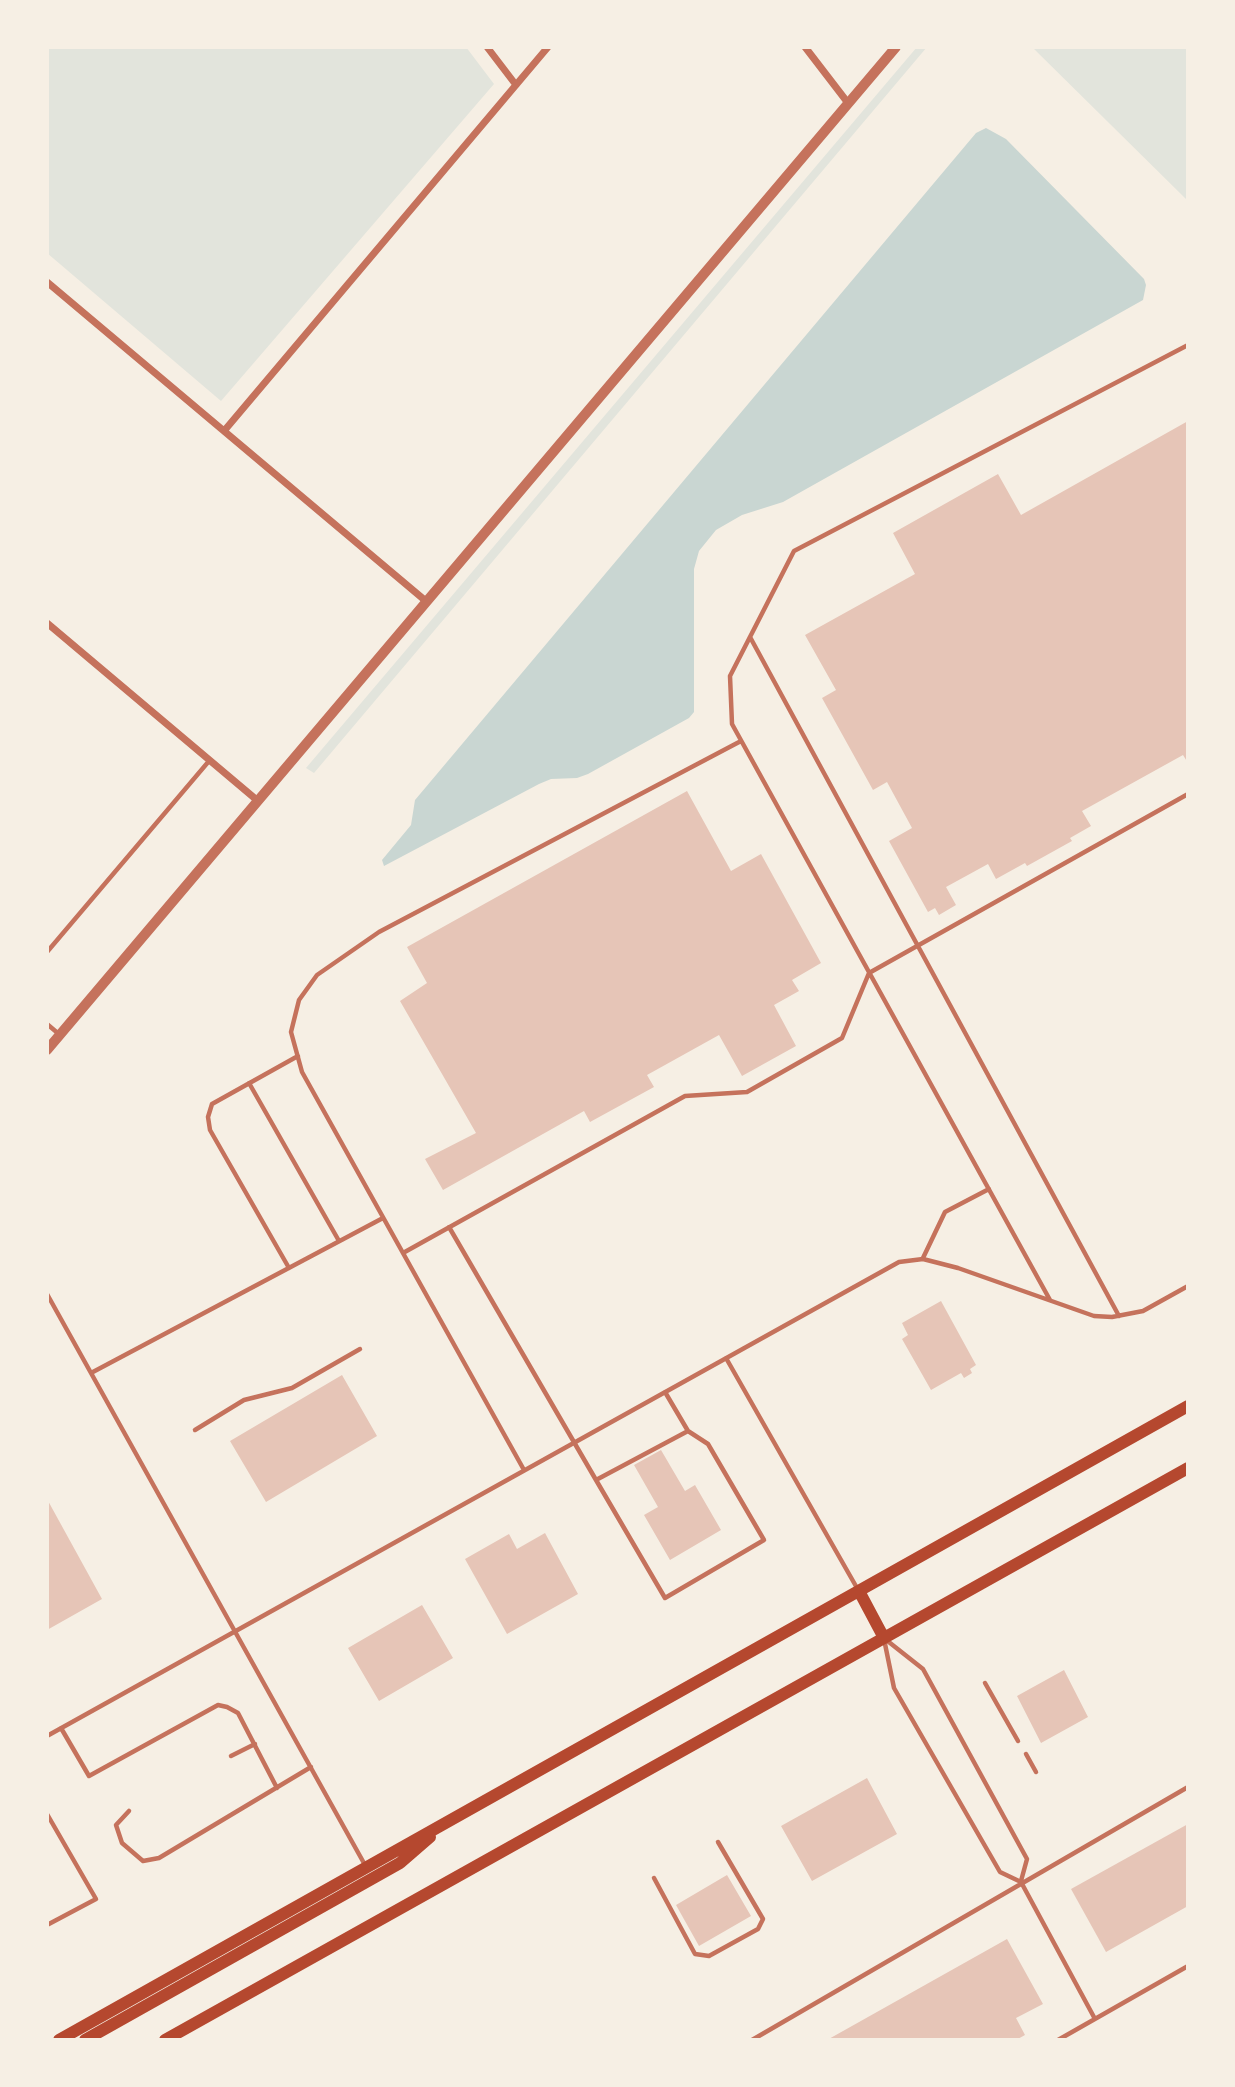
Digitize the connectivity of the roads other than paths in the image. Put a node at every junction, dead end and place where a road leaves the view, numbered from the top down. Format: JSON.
{"nodes":[{"id":1,"x":487,"y":47,"type":"edge"},
{"id":2,"x":548,"y":47,"type":"edge"},
{"id":3,"x":805,"y":47,"type":"edge"},
{"id":4,"x":896,"y":47,"type":"edge"},
{"id":5,"x":516,"y":85,"type":"junction"},
{"id":6,"x":848,"y":103,"type":"junction"},
{"id":7,"x":47,"y":282,"type":"edge"},
{"id":8,"x":1188,"y":345,"type":"edge"},
{"id":9,"x":224,"y":430,"type":"junction"},
{"id":10,"x":427,"y":601,"type":"junction"},
{"id":11,"x":47,"y":623,"type":"edge"},
{"id":12,"x":750,"y":638,"type":"junction"},
{"id":13,"x":741,"y":741,"type":"junction"},
{"id":14,"x":210,"y":760,"type":"junction"},
{"id":15,"x":1188,"y":794,"type":"edge"},
{"id":16,"x":258,"y":801,"type":"junction"},
{"id":17,"x":918,"y":946,"type":"junction"},
{"id":18,"x":47,"y":952,"type":"edge"},
{"id":19,"x":869,"y":973,"type":"junction"},
{"id":20,"x":47,"y":1024,"type":"edge"},
{"id":21,"x":60,"y":1035,"type":"junction"},
{"id":22,"x":47,"y":1050,"type":"edge"},
{"id":23,"x":298,"y":1056,"type":"junction"},
{"id":24,"x":249,"y":1083,"type":"junction"},
{"id":25,"x":989,"y":1189,"type":"junction"},
{"id":26,"x":383,"y":1218,"type":"junction"},
{"id":27,"x":449,"y":1227,"type":"junction"},
{"id":28,"x":339,"y":1241,"type":"junction"},
{"id":29,"x":403,"y":1253,"type":"junction"},
{"id":30,"x":923,"y":1259,"type":"junction"},
{"id":31,"x":289,"y":1268,"type":"junction"},
{"id":32,"x":1188,"y":1286,"type":"edge"},
{"id":33,"x":47,"y":1294,"type":"edge"},
{"id":34,"x":1050,"y":1300,"type":"junction"},
{"id":35,"x":1119,"y":1316,"type":"junction"},
{"id":36,"x":360,"y":1349,"type":"dead end"},
{"id":37,"x":726,"y":1358,"type":"junction"},
{"id":38,"x":91,"y":1373,"type":"junction"},
{"id":39,"x":665,"y":1392,"type":"junction"},
{"id":40,"x":1188,"y":1406,"type":"edge"},
{"id":41,"x":195,"y":1430,"type":"dead end"},
{"id":42,"x":688,"y":1431,"type":"junction"},
{"id":43,"x":574,"y":1442,"type":"junction"},
{"id":44,"x":1188,"y":1468,"type":"edge"},
{"id":45,"x":524,"y":1470,"type":"junction"},
{"id":46,"x":596,"y":1480,"type":"junction"},
{"id":47,"x":859,"y":1591,"type":"junction"},
{"id":48,"x":235,"y":1630,"type":"junction"},
{"id":49,"x":884,"y":1638,"type":"junction"},
{"id":50,"x":985,"y":1684,"type":"dead end"},
{"id":51,"x":61,"y":1728,"type":"junction"},
{"id":52,"x":47,"y":1735,"type":"edge"},
{"id":53,"x":1018,"y":1741,"type":"dead end"},
{"id":54,"x":255,"y":1744,"type":"junction"},
{"id":55,"x":1026,"y":1754,"type":"dead end"},
{"id":56,"x":231,"y":1756,"type":"dead end"},
{"id":57,"x":311,"y":1767,"type":"junction"},
{"id":58,"x":1037,"y":1772,"type":"dead end"},
{"id":59,"x":1188,"y":1787,"type":"edge"},
{"id":60,"x":277,"y":1788,"type":"junction"},
{"id":61,"x":129,"y":1811,"type":"dead end"},
{"id":62,"x":47,"y":1814,"type":"edge"},
{"id":63,"x":449,"y":1820,"type":"junction"},
{"id":64,"x":718,"y":1842,"type":"dead end"},
{"id":65,"x":366,"y":1867,"type":"junction"},
{"id":66,"x":654,"y":1878,"type":"dead end"},
{"id":67,"x":1021,"y":1882,"type":"junction"},
{"id":68,"x":47,"y":1925,"type":"edge"},
{"id":69,"x":1188,"y":1966,"type":"edge"},
{"id":70,"x":1095,"y":2019,"type":"junction"},
{"id":71,"x":58,"y":2040,"type":"edge"},
{"id":72,"x":85,"y":2040,"type":"edge"},
{"id":73,"x":165,"y":2040,"type":"edge"},
{"id":74,"x":752,"y":2040,"type":"edge"},
{"id":75,"x":1058,"y":2040,"type":"edge"}],
"edges":[{"from":1,"to":5,"type":"street"},
{"from":2,"to":5,"type":"street"},
{"from":3,"to":6,"type":"street"},
{"from":4,"to":6,"type":"street"},
{"from":5,"to":9,"type":"street"},
{"from":6,"to":10,"type":"street"},
{"from":7,"to":9,"type":"street"},
{"from":8,"to":12,"type":"lane"},
{"from":9,"to":10,"type":"street"},
{"from":10,"to":16,"type":"street"},
{"from":11,"to":14,"type":"street"},
{"from":12,"to":13,"type":"lane"},
{"from":12,"to":17,"type":"lane"},
{"from":13,"to":19,"type":"lane"},
{"from":13,"to":23,"type":"lane"},
{"from":14,"to":16,"type":"street"},
{"from":14,"to":18,"type":"lane"},
{"from":15,"to":17,"type":"lane"},
{"from":16,"to":21,"type":"street"},
{"from":17,"to":19,"type":"lane"},
{"from":17,"to":35,"type":"lane"},
{"from":19,"to":25,"type":"lane"},
{"from":19,"to":27,"type":"lane"},
{"from":20,"to":21,"type":"lane"},
{"from":21,"to":22,"type":"street"},
{"from":23,"to":24,"type":"lane"},
{"from":23,"to":26,"type":"lane"},
{"from":24,"to":28,"type":"lane"},
{"from":24,"to":31,"type":"lane"},
{"from":25,"to":30,"type":"lane"},
{"from":25,"to":34,"type":"lane"},
{"from":26,"to":28,"type":"lane"},
{"from":26,"to":29,"type":"lane"},
{"from":27,"to":29,"type":"lane"},
{"from":27,"to":43,"type":"lane"},
{"from":28,"to":31,"type":"lane"},
{"from":29,"to":45,"type":"lane"},
{"from":30,"to":34,"type":"lane"},
{"from":30,"to":37,"type":"lane"},
{"from":31,"to":38,"type":"lane"},
{"from":32,"to":35,"type":"lane"},
{"from":33,"to":38,"type":"lane"},
{"from":34,"to":35,"type":"lane"},
{"from":36,"to":41,"type":"lane"},
{"from":37,"to":39,"type":"lane"},
{"from":37,"to":47,"type":"lane"},
{"from":38,"to":48,"type":"lane"},
{"from":39,"to":42,"type":"lane"},
{"from":39,"to":43,"type":"lane"},
{"from":40,"to":47,"type":"main road"},
{"from":42,"to":46,"type":"lane"},
{"from":42,"to":46,"type":"lane"},
{"from":43,"to":45,"type":"lane"},
{"from":43,"to":46,"type":"lane"},
{"from":44,"to":49,"type":"main road"},
{"from":45,"to":48,"type":"lane"},
{"from":47,"to":49,"type":"main road"},
{"from":47,"to":63,"type":"main road"},
{"from":48,"to":51,"type":"lane"},
{"from":48,"to":57,"type":"lane"},
{"from":49,"to":67,"type":"lane"},
{"from":49,"to":67,"type":"lane"},
{"from":49,"to":73,"type":"main road"},
{"from":50,"to":53,"type":"lane"},
{"from":51,"to":52,"type":"lane"},
{"from":51,"to":54,"type":"lane"},
{"from":54,"to":56,"type":"lane"},
{"from":54,"to":60,"type":"lane"},
{"from":55,"to":58,"type":"lane"},
{"from":57,"to":60,"type":"lane"},
{"from":57,"to":65,"type":"lane"},
{"from":59,"to":67,"type":"lane"},
{"from":60,"to":61,"type":"lane"},
{"from":62,"to":68,"type":"lane"},
{"from":63,"to":65,"type":"main road"},
{"from":63,"to":72,"type":"main road"},
{"from":64,"to":66,"type":"lane"},
{"from":65,"to":71,"type":"main road"},
{"from":67,"to":70,"type":"lane"},
{"from":67,"to":74,"type":"lane"},
{"from":69,"to":70,"type":"lane"},
{"from":70,"to":75,"type":"lane"}]}
